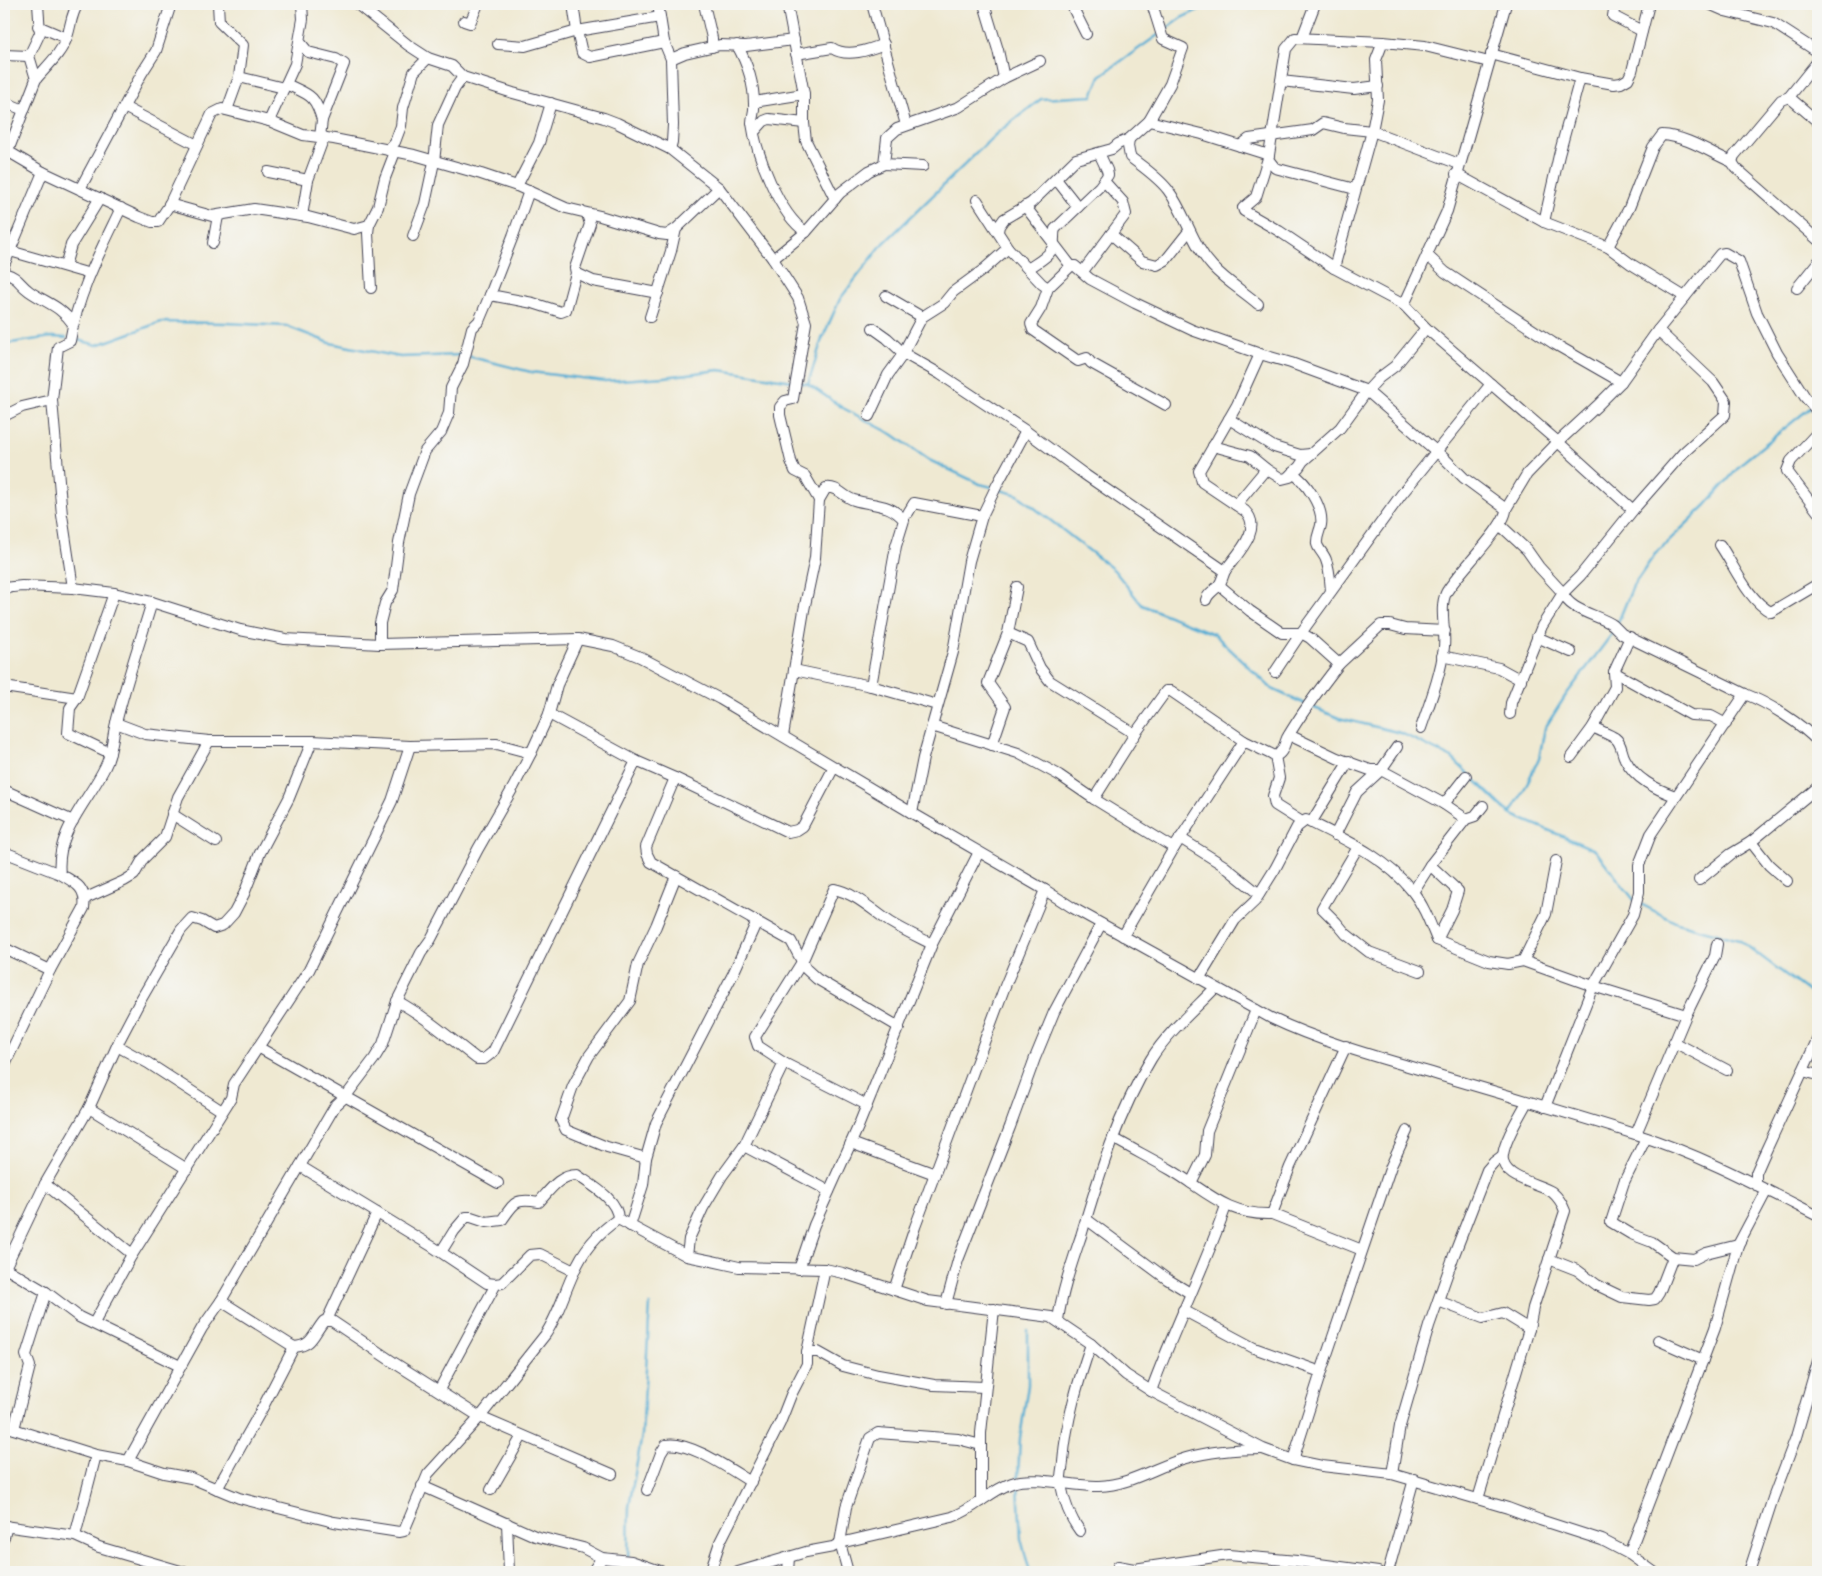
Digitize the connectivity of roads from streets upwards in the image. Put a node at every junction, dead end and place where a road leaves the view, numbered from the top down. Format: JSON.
{"nodes":[{"id":1,"x":38,"y":4,"type":"edge"},
{"id":2,"x":78,"y":4,"type":"edge"},
{"id":3,"x":171,"y":4,"type":"edge"},
{"id":4,"x":218,"y":4,"type":"edge"},
{"id":5,"x":302,"y":4,"type":"edge"},
{"id":6,"x":357,"y":4,"type":"edge"},
{"id":7,"x":478,"y":4,"type":"edge"},
{"id":8,"x":573,"y":4,"type":"edge"},
{"id":9,"x":658,"y":4,"type":"edge"},
{"id":10,"x":704,"y":4,"type":"edge"},
{"id":11,"x":787,"y":4,"type":"edge"},
{"id":12,"x":872,"y":4,"type":"edge"},
{"id":13,"x":984,"y":4,"type":"edge"},
{"id":14,"x":1071,"y":4,"type":"edge"},
{"id":15,"x":1152,"y":4,"type":"edge"},
{"id":16,"x":1315,"y":4,"type":"edge"},
{"id":17,"x":1506,"y":4,"type":"edge"},
{"id":18,"x":1615,"y":4,"type":"edge"},
{"id":19,"x":1649,"y":4,"type":"edge"},
{"id":20,"x":1709,"y":4,"type":"edge"},
{"id":21,"x":660,"y":17,"type":"junction"},
{"id":22,"x":464,"y":22,"type":"dead end"},
{"id":23,"x":38,"y":26,"type":"junction"},
{"id":24,"x":577,"y":31,"type":"junction"},
{"id":25,"x":1642,"y":31,"type":"junction"},
{"id":26,"x":1086,"y":34,"type":"dead end"},
{"id":27,"x":66,"y":38,"type":"junction"},
{"id":28,"x":1302,"y":38,"type":"junction"},
{"id":29,"x":794,"y":40,"type":"junction"},
{"id":30,"x":300,"y":42,"type":"junction"},
{"id":31,"x":664,"y":42,"type":"junction"},
{"id":32,"x":1383,"y":42,"type":"junction"},
{"id":33,"x":498,"y":44,"type":"dead end"},
{"id":34,"x":884,"y":44,"type":"junction"},
{"id":35,"x":737,"y":45,"type":"junction"},
{"id":36,"x":712,"y":47,"type":"junction"},
{"id":37,"x":1818,"y":52,"type":"edge"},
{"id":38,"x":796,"y":54,"type":"junction"},
{"id":39,"x":4,"y":55,"type":"edge"},
{"id":40,"x":29,"y":56,"type":"junction"},
{"id":41,"x":428,"y":58,"type":"junction"},
{"id":42,"x":1490,"y":58,"type":"junction"},
{"id":43,"x":671,"y":59,"type":"junction"},
{"id":44,"x":1040,"y":61,"type":"dead end"},
{"id":45,"x":1818,"y":61,"type":"edge"},
{"id":46,"x":239,"y":77,"type":"junction"},
{"id":47,"x":462,"y":77,"type":"junction"},
{"id":48,"x":1004,"y":78,"type":"junction"},
{"id":49,"x":1580,"y":78,"type":"junction"},
{"id":50,"x":36,"y":79,"type":"junction"},
{"id":51,"x":1281,"y":81,"type":"junction"},
{"id":52,"x":285,"y":86,"type":"junction"},
{"id":53,"x":1378,"y":86,"type":"junction"},
{"id":54,"x":804,"y":94,"type":"junction"},
{"id":55,"x":1789,"y":97,"type":"junction"},
{"id":56,"x":4,"y":102,"type":"edge"},
{"id":57,"x":754,"y":102,"type":"junction"},
{"id":58,"x":551,"y":103,"type":"junction"},
{"id":59,"x":124,"y":107,"type":"junction"},
{"id":60,"x":24,"y":110,"type":"junction"},
{"id":61,"x":227,"y":110,"type":"junction"},
{"id":62,"x":322,"y":120,"type":"junction"},
{"id":63,"x":269,"y":121,"type":"junction"},
{"id":64,"x":1149,"y":121,"type":"junction"},
{"id":65,"x":1818,"y":122,"type":"edge"},
{"id":66,"x":804,"y":123,"type":"junction"},
{"id":67,"x":906,"y":126,"type":"junction"},
{"id":68,"x":1372,"y":131,"type":"junction"},
{"id":69,"x":754,"y":132,"type":"junction"},
{"id":70,"x":1273,"y":136,"type":"junction"},
{"id":71,"x":322,"y":137,"type":"junction"},
{"id":72,"x":1129,"y":139,"type":"junction"},
{"id":73,"x":197,"y":145,"type":"junction"},
{"id":74,"x":1240,"y":146,"type":"junction"},
{"id":75,"x":670,"y":149,"type":"junction"},
{"id":76,"x":6,"y":150,"type":"edge"},
{"id":77,"x":392,"y":151,"type":"junction"},
{"id":78,"x":1099,"y":153,"type":"junction"},
{"id":79,"x":1269,"y":157,"type":"junction"},
{"id":80,"x":888,"y":161,"type":"junction"},
{"id":81,"x":434,"y":162,"type":"junction"},
{"id":82,"x":1732,"y":162,"type":"junction"},
{"id":83,"x":924,"y":166,"type":"dead end"},
{"id":84,"x":1457,"y":169,"type":"junction"},
{"id":85,"x":43,"y":172,"type":"junction"},
{"id":86,"x":268,"y":172,"type":"dead end"},
{"id":87,"x":1056,"y":179,"type":"junction"},
{"id":88,"x":308,"y":180,"type":"junction"},
{"id":89,"x":1104,"y":181,"type":"junction"},
{"id":90,"x":518,"y":186,"type":"junction"},
{"id":91,"x":719,"y":188,"type":"junction"},
{"id":92,"x":80,"y":189,"type":"junction"},
{"id":93,"x":1356,"y":189,"type":"junction"},
{"id":94,"x":528,"y":191,"type":"junction"},
{"id":95,"x":100,"y":198,"type":"junction"},
{"id":96,"x":835,"y":199,"type":"junction"},
{"id":97,"x":976,"y":200,"type":"dead end"},
{"id":98,"x":169,"y":204,"type":"junction"},
{"id":99,"x":1025,"y":206,"type":"junction"},
{"id":100,"x":1078,"y":207,"type":"junction"},
{"id":101,"x":121,"y":208,"type":"junction"},
{"id":102,"x":587,"y":214,"type":"junction"},
{"id":103,"x":218,"y":216,"type":"junction"},
{"id":104,"x":302,"y":216,"type":"junction"},
{"id":105,"x":1544,"y":222,"type":"junction"},
{"id":106,"x":367,"y":229,"type":"junction"},
{"id":107,"x":676,"y":229,"type":"junction"},
{"id":108,"x":998,"y":231,"type":"junction"},
{"id":109,"x":1189,"y":231,"type":"junction"},
{"id":110,"x":806,"y":232,"type":"junction"},
{"id":111,"x":660,"y":234,"type":"junction"},
{"id":112,"x":1111,"y":234,"type":"junction"},
{"id":113,"x":412,"y":236,"type":"dead end"},
{"id":114,"x":1818,"y":240,"type":"edge"},
{"id":115,"x":213,"y":243,"type":"dead end"},
{"id":116,"x":1054,"y":244,"type":"junction"},
{"id":117,"x":1608,"y":247,"type":"junction"},
{"id":118,"x":1008,"y":248,"type":"junction"},
{"id":119,"x":10,"y":251,"type":"junction"},
{"id":120,"x":671,"y":251,"type":"junction"},
{"id":121,"x":1428,"y":255,"type":"junction"},
{"id":122,"x":773,"y":259,"type":"junction"},
{"id":123,"x":1818,"y":262,"type":"edge"},
{"id":124,"x":4,"y":265,"type":"edge"},
{"id":125,"x":65,"y":266,"type":"junction"},
{"id":126,"x":1071,"y":266,"type":"junction"},
{"id":127,"x":1334,"y":268,"type":"junction"},
{"id":128,"x":1028,"y":269,"type":"junction"},
{"id":129,"x":576,"y":272,"type":"junction"},
{"id":130,"x":4,"y":273,"type":"edge"},
{"id":131,"x":1084,"y":273,"type":"junction"},
{"id":132,"x":90,"y":274,"type":"junction"},
{"id":133,"x":370,"y":288,"type":"dead end"},
{"id":134,"x":1048,"y":288,"type":"junction"},
{"id":135,"x":1797,"y":288,"type":"dead end"},
{"id":136,"x":658,"y":293,"type":"junction"},
{"id":137,"x":490,"y":295,"type":"junction"},
{"id":138,"x":886,"y":296,"type":"dead end"},
{"id":139,"x":1685,"y":297,"type":"junction"},
{"id":140,"x":1258,"y":304,"type":"dead end"},
{"id":141,"x":1404,"y":305,"type":"junction"},
{"id":142,"x":650,"y":317,"type":"dead end"},
{"id":143,"x":922,"y":317,"type":"junction"},
{"id":144,"x":873,"y":328,"type":"dead end"},
{"id":145,"x":1426,"y":328,"type":"junction"},
{"id":146,"x":1658,"y":330,"type":"junction"},
{"id":147,"x":71,"y":333,"type":"junction"},
{"id":148,"x":903,"y":353,"type":"junction"},
{"id":149,"x":1260,"y":354,"type":"junction"},
{"id":150,"x":1621,"y":382,"type":"junction"},
{"id":151,"x":1491,"y":384,"type":"junction"},
{"id":152,"x":1367,"y":391,"type":"junction"},
{"id":153,"x":52,"y":400,"type":"junction"},
{"id":154,"x":1166,"y":405,"type":"dead end"},
{"id":155,"x":1818,"y":412,"type":"edge"},
{"id":156,"x":4,"y":416,"type":"edge"},
{"id":157,"x":869,"y":416,"type":"dead end"},
{"id":158,"x":1229,"y":419,"type":"junction"},
{"id":159,"x":1026,"y":431,"type":"junction"},
{"id":160,"x":1818,"y":432,"type":"edge"},
{"id":161,"x":1558,"y":442,"type":"junction"},
{"id":162,"x":1213,"y":446,"type":"junction"},
{"id":163,"x":1436,"y":452,"type":"junction"},
{"id":164,"x":1312,"y":454,"type":"junction"},
{"id":165,"x":1266,"y":469,"type":"junction"},
{"id":166,"x":1292,"y":473,"type":"junction"},
{"id":167,"x":819,"y":500,"type":"junction"},
{"id":168,"x":1236,"y":505,"type":"junction"},
{"id":169,"x":1506,"y":509,"type":"junction"},
{"id":170,"x":1633,"y":510,"type":"junction"},
{"id":171,"x":1818,"y":512,"type":"edge"},
{"id":172,"x":908,"y":513,"type":"dead end"},
{"id":173,"x":982,"y":516,"type":"junction"},
{"id":174,"x":1500,"y":525,"type":"junction"},
{"id":175,"x":1720,"y":546,"type":"dead end"},
{"id":176,"x":1225,"y":571,"type":"junction"},
{"id":177,"x":1818,"y":584,"type":"edge"},
{"id":178,"x":1219,"y":585,"type":"junction"},
{"id":179,"x":1017,"y":587,"type":"dead end"},
{"id":180,"x":4,"y":588,"type":"edge"},
{"id":181,"x":73,"y":588,"type":"junction"},
{"id":182,"x":1331,"y":591,"type":"junction"},
{"id":183,"x":114,"y":593,"type":"junction"},
{"id":184,"x":1562,"y":593,"type":"junction"},
{"id":185,"x":1206,"y":600,"type":"dead end"},
{"id":186,"x":152,"y":602,"type":"junction"},
{"id":187,"x":1445,"y":631,"type":"junction"},
{"id":188,"x":1008,"y":632,"type":"junction"},
{"id":189,"x":1301,"y":633,"type":"junction"},
{"id":190,"x":1626,"y":635,"type":"junction"},
{"id":191,"x":1537,"y":637,"type":"junction"},
{"id":192,"x":578,"y":639,"type":"junction"},
{"id":193,"x":380,"y":644,"type":"junction"},
{"id":194,"x":1571,"y":652,"type":"dead end"},
{"id":195,"x":1442,"y":656,"type":"junction"},
{"id":196,"x":1339,"y":664,"type":"junction"},
{"id":197,"x":794,"y":670,"type":"junction"},
{"id":198,"x":1276,"y":672,"type":"dead end"},
{"id":199,"x":1614,"y":672,"type":"junction"},
{"id":200,"x":1521,"y":680,"type":"junction"},
{"id":201,"x":871,"y":686,"type":"junction"},
{"id":202,"x":4,"y":687,"type":"edge"},
{"id":203,"x":1745,"y":694,"type":"junction"},
{"id":204,"x":78,"y":698,"type":"junction"},
{"id":205,"x":937,"y":705,"type":"junction"},
{"id":206,"x":549,"y":714,"type":"junction"},
{"id":207,"x":1510,"y":714,"type":"dead end"},
{"id":208,"x":116,"y":723,"type":"junction"},
{"id":209,"x":1726,"y":724,"type":"junction"},
{"id":210,"x":932,"y":726,"type":"junction"},
{"id":211,"x":1593,"y":727,"type":"junction"},
{"id":212,"x":1421,"y":728,"type":"dead end"},
{"id":213,"x":1135,"y":734,"type":"junction"},
{"id":214,"x":1289,"y":735,"type":"junction"},
{"id":215,"x":783,"y":736,"type":"junction"},
{"id":216,"x":209,"y":741,"type":"junction"},
{"id":217,"x":312,"y":741,"type":"junction"},
{"id":218,"x":1244,"y":741,"type":"junction"},
{"id":219,"x":1818,"y":742,"type":"edge"},
{"id":220,"x":992,"y":745,"type":"junction"},
{"id":221,"x":410,"y":746,"type":"junction"},
{"id":222,"x":1397,"y":747,"type":"dead end"},
{"id":223,"x":110,"y":753,"type":"junction"},
{"id":224,"x":531,"y":753,"type":"junction"},
{"id":225,"x":1275,"y":756,"type":"junction"},
{"id":226,"x":1571,"y":757,"type":"dead end"},
{"id":227,"x":636,"y":761,"type":"junction"},
{"id":228,"x":1349,"y":761,"type":"junction"},
{"id":229,"x":834,"y":767,"type":"junction"},
{"id":230,"x":1381,"y":770,"type":"junction"},
{"id":231,"x":1466,"y":776,"type":"dead end"},
{"id":232,"x":675,"y":778,"type":"junction"},
{"id":233,"x":1818,"y":787,"type":"edge"},
{"id":234,"x":4,"y":790,"type":"edge"},
{"id":235,"x":1675,"y":796,"type":"junction"},
{"id":236,"x":1094,"y":799,"type":"junction"},
{"id":237,"x":1444,"y":804,"type":"junction"},
{"id":238,"x":1483,"y":806,"type":"dead end"},
{"id":239,"x":172,"y":814,"type":"junction"},
{"id":240,"x":912,"y":814,"type":"junction"},
{"id":241,"x":1466,"y":819,"type":"junction"},
{"id":242,"x":73,"y":821,"type":"junction"},
{"id":243,"x":1306,"y":822,"type":"junction"},
{"id":244,"x":1335,"y":835,"type":"junction"},
{"id":245,"x":1180,"y":838,"type":"junction"},
{"id":246,"x":216,"y":842,"type":"dead end"},
{"id":247,"x":1751,"y":842,"type":"junction"},
{"id":248,"x":1174,"y":848,"type":"junction"},
{"id":249,"x":1358,"y":848,"type":"junction"},
{"id":250,"x":4,"y":852,"type":"edge"},
{"id":251,"x":979,"y":852,"type":"junction"},
{"id":252,"x":1556,"y":861,"type":"dead end"},
{"id":253,"x":1430,"y":865,"type":"junction"},
{"id":254,"x":60,"y":874,"type":"junction"},
{"id":255,"x":676,"y":876,"type":"junction"},
{"id":256,"x":1699,"y":880,"type":"dead end"},
{"id":257,"x":1787,"y":881,"type":"dead end"},
{"id":258,"x":1045,"y":890,"type":"junction"},
{"id":259,"x":1413,"y":892,"type":"junction"},
{"id":260,"x":1259,"y":894,"type":"junction"},
{"id":261,"x":86,"y":898,"type":"junction"},
{"id":262,"x":757,"y":921,"type":"junction"},
{"id":263,"x":1102,"y":924,"type":"junction"},
{"id":264,"x":1123,"y":936,"type":"junction"},
{"id":265,"x":1437,"y":940,"type":"junction"},
{"id":266,"x":932,"y":944,"type":"junction"},
{"id":267,"x":1717,"y":944,"type":"dead end"},
{"id":268,"x":4,"y":948,"type":"edge"},
{"id":269,"x":1523,"y":961,"type":"junction"},
{"id":270,"x":802,"y":962,"type":"junction"},
{"id":271,"x":50,"y":970,"type":"junction"},
{"id":272,"x":1420,"y":971,"type":"dead end"},
{"id":273,"x":1199,"y":979,"type":"junction"},
{"id":274,"x":1593,"y":986,"type":"junction"},
{"id":275,"x":1215,"y":988,"type":"junction"},
{"id":276,"x":397,"y":1001,"type":"junction"},
{"id":277,"x":1256,"y":1010,"type":"junction"},
{"id":278,"x":1686,"y":1015,"type":"junction"},
{"id":279,"x":898,"y":1027,"type":"junction"},
{"id":280,"x":1818,"y":1038,"type":"edge"},
{"id":281,"x":1674,"y":1042,"type":"junction"},
{"id":282,"x":117,"y":1046,"type":"junction"},
{"id":283,"x":1346,"y":1046,"type":"junction"},
{"id":284,"x":258,"y":1047,"type":"junction"},
{"id":285,"x":6,"y":1054,"type":"edge"},
{"id":286,"x":784,"y":1063,"type":"junction"},
{"id":287,"x":4,"y":1066,"type":"edge"},
{"id":288,"x":1727,"y":1070,"type":"dead end"},
{"id":289,"x":1802,"y":1071,"type":"junction"},
{"id":290,"x":1818,"y":1075,"type":"edge"},
{"id":291,"x":346,"y":1096,"type":"junction"},
{"id":292,"x":1527,"y":1102,"type":"junction"},
{"id":293,"x":867,"y":1105,"type":"junction"},
{"id":294,"x":1545,"y":1107,"type":"junction"},
{"id":295,"x":90,"y":1108,"type":"junction"},
{"id":296,"x":222,"y":1111,"type":"junction"},
{"id":297,"x":1407,"y":1132,"type":"dead end"},
{"id":298,"x":1641,"y":1136,"type":"junction"},
{"id":299,"x":1113,"y":1138,"type":"junction"},
{"id":300,"x":851,"y":1143,"type":"junction"},
{"id":301,"x":744,"y":1146,"type":"junction"},
{"id":302,"x":1502,"y":1156,"type":"junction"},
{"id":303,"x":646,"y":1158,"type":"junction"},
{"id":304,"x":300,"y":1166,"type":"junction"},
{"id":305,"x":187,"y":1169,"type":"junction"},
{"id":306,"x":935,"y":1174,"type":"junction"},
{"id":307,"x":498,"y":1183,"type":"dead end"},
{"id":308,"x":1191,"y":1183,"type":"junction"},
{"id":309,"x":45,"y":1184,"type":"junction"},
{"id":310,"x":1756,"y":1185,"type":"junction"},
{"id":311,"x":1767,"y":1190,"type":"junction"},
{"id":312,"x":829,"y":1191,"type":"junction"},
{"id":313,"x":1226,"y":1206,"type":"junction"},
{"id":314,"x":377,"y":1213,"type":"junction"},
{"id":315,"x":1272,"y":1214,"type":"junction"},
{"id":316,"x":1818,"y":1216,"type":"edge"},
{"id":317,"x":618,"y":1219,"type":"junction"},
{"id":318,"x":1086,"y":1219,"type":"junction"},
{"id":319,"x":630,"y":1226,"type":"junction"},
{"id":320,"x":1738,"y":1245,"type":"junction"},
{"id":321,"x":1362,"y":1250,"type":"junction"},
{"id":322,"x":441,"y":1252,"type":"junction"},
{"id":323,"x":132,"y":1254,"type":"junction"},
{"id":324,"x":688,"y":1256,"type":"junction"},
{"id":325,"x":1673,"y":1257,"type":"junction"},
{"id":326,"x":1549,"y":1259,"type":"junction"},
{"id":327,"x":799,"y":1268,"type":"junction"},
{"id":328,"x":4,"y":1269,"type":"edge"},
{"id":329,"x":825,"y":1269,"type":"junction"},
{"id":330,"x":574,"y":1271,"type":"junction"},
{"id":331,"x":496,"y":1284,"type":"junction"},
{"id":332,"x":894,"y":1290,"type":"junction"},
{"id":333,"x":46,"y":1292,"type":"junction"},
{"id":334,"x":1190,"y":1293,"type":"junction"},
{"id":335,"x":1438,"y":1300,"type":"junction"},
{"id":336,"x":221,"y":1301,"type":"junction"},
{"id":337,"x":946,"y":1304,"type":"junction"},
{"id":338,"x":994,"y":1309,"type":"junction"},
{"id":339,"x":1183,"y":1310,"type":"junction"},
{"id":340,"x":327,"y":1320,"type":"junction"},
{"id":341,"x":1058,"y":1320,"type":"junction"},
{"id":342,"x":94,"y":1323,"type":"junction"},
{"id":343,"x":1529,"y":1329,"type":"junction"},
{"id":344,"x":1658,"y":1340,"type":"dead end"},
{"id":345,"x":1091,"y":1344,"type":"junction"},
{"id":346,"x":294,"y":1347,"type":"junction"},
{"id":347,"x":807,"y":1352,"type":"junction"},
{"id":348,"x":1703,"y":1360,"type":"junction"},
{"id":349,"x":1818,"y":1361,"type":"edge"},
{"id":350,"x":180,"y":1366,"type":"junction"},
{"id":351,"x":1321,"y":1372,"type":"junction"},
{"id":352,"x":985,"y":1387,"type":"junction"},
{"id":353,"x":439,"y":1390,"type":"junction"},
{"id":354,"x":1151,"y":1391,"type":"junction"},
{"id":355,"x":480,"y":1417,"type":"junction"},
{"id":356,"x":4,"y":1426,"type":"edge"},
{"id":357,"x":14,"y":1429,"type":"junction"},
{"id":358,"x":522,"y":1436,"type":"junction"},
{"id":359,"x":981,"y":1445,"type":"junction"},
{"id":360,"x":1263,"y":1449,"type":"junction"},
{"id":361,"x":96,"y":1455,"type":"junction"},
{"id":362,"x":1293,"y":1460,"type":"junction"},
{"id":363,"x":128,"y":1461,"type":"junction"},
{"id":364,"x":612,"y":1474,"type":"dead end"},
{"id":365,"x":1392,"y":1474,"type":"junction"},
{"id":366,"x":1414,"y":1479,"type":"junction"},
{"id":367,"x":752,"y":1482,"type":"junction"},
{"id":368,"x":1060,"y":1484,"type":"junction"},
{"id":369,"x":422,"y":1486,"type":"junction"},
{"id":370,"x":217,"y":1489,"type":"junction"},
{"id":371,"x":491,"y":1490,"type":"dead end"},
{"id":372,"x":648,"y":1490,"type":"dead end"},
{"id":373,"x":981,"y":1500,"type":"junction"},
{"id":374,"x":1478,"y":1500,"type":"junction"},
{"id":375,"x":507,"y":1523,"type":"junction"},
{"id":376,"x":5,"y":1530,"type":"edge"},
{"id":377,"x":1080,"y":1531,"type":"dead end"},
{"id":378,"x":75,"y":1536,"type":"junction"},
{"id":379,"x":840,"y":1544,"type":"junction"},
{"id":380,"x":1629,"y":1554,"type":"junction"},
{"id":381,"x":789,"y":1557,"type":"junction"},
{"id":382,"x":602,"y":1558,"type":"junction"},
{"id":383,"x":1297,"y":1561,"type":"junction"},
{"id":384,"x":1640,"y":1562,"type":"junction"},
{"id":385,"x":1118,"y":1566,"type":"dead end"},
{"id":386,"x":1352,"y":1571,"type":"edge"},
{"id":387,"x":184,"y":1572,"type":"edge"},
{"id":388,"x":510,"y":1572,"type":"edge"},
{"id":389,"x":592,"y":1572,"type":"edge"},
{"id":390,"x":663,"y":1572,"type":"edge"},
{"id":391,"x":710,"y":1572,"type":"edge"},
{"id":392,"x":738,"y":1572,"type":"edge"},
{"id":393,"x":788,"y":1572,"type":"edge"},
{"id":394,"x":848,"y":1572,"type":"edge"},
{"id":395,"x":1297,"y":1572,"type":"edge"},
{"id":396,"x":1378,"y":1572,"type":"edge"},
{"id":397,"x":1388,"y":1572,"type":"edge"},
{"id":398,"x":1635,"y":1572,"type":"edge"},
{"id":399,"x":1654,"y":1572,"type":"edge"},
{"id":400,"x":1749,"y":1572,"type":"edge"}],
"edges":[{"from":1,"to":23,"type":"street"},
{"from":2,"to":27,"type":"street"},
{"from":3,"to":59,"type":"street"},
{"from":4,"to":46,"type":"street"},
{"from":5,"to":30,"type":"street"},
{"from":6,"to":41,"type":"street"},
{"from":7,"to":22,"type":"street"},
{"from":8,"to":24,"type":"street"},
{"from":9,"to":21,"type":"street"},
{"from":10,"to":36,"type":"street"},
{"from":11,"to":29,"type":"street"},
{"from":12,"to":34,"type":"street"},
{"from":13,"to":48,"type":"street"},
{"from":14,"to":26,"type":"street"},
{"from":15,"to":64,"type":"street"},
{"from":16,"to":28,"type":"street"},
{"from":17,"to":42,"type":"street"},
{"from":18,"to":25,"type":"street"},
{"from":19,"to":25,"type":"street"},
{"from":20,"to":37,"type":"street"},
{"from":21,"to":24,"type":"street"},
{"from":21,"to":31,"type":"street"},
{"from":23,"to":27,"type":"street"},
{"from":23,"to":40,"type":"street"},
{"from":24,"to":31,"type":"street"},
{"from":24,"to":33,"type":"street"},
{"from":25,"to":49,"type":"street"},
{"from":27,"to":50,"type":"street"},
{"from":28,"to":32,"type":"street"},
{"from":28,"to":51,"type":"street"},
{"from":29,"to":35,"type":"street"},
{"from":29,"to":38,"type":"street"},
{"from":30,"to":52,"type":"street"},
{"from":30,"to":62,"type":"street"},
{"from":31,"to":43,"type":"street"},
{"from":32,"to":42,"type":"street"},
{"from":32,"to":53,"type":"street"},
{"from":34,"to":38,"type":"street"},
{"from":34,"to":67,"type":"street"},
{"from":35,"to":36,"type":"street"},
{"from":35,"to":57,"type":"street"},
{"from":36,"to":43,"type":"street"},
{"from":38,"to":54,"type":"street"},
{"from":39,"to":40,"type":"street"},
{"from":40,"to":50,"type":"street"},
{"from":41,"to":47,"type":"street"},
{"from":41,"to":77,"type":"street"},
{"from":42,"to":49,"type":"street"},
{"from":42,"to":84,"type":"street"},
{"from":43,"to":75,"type":"street"},
{"from":44,"to":48,"type":"street"},
{"from":45,"to":55,"type":"street"},
{"from":46,"to":52,"type":"street"},
{"from":46,"to":61,"type":"street"},
{"from":47,"to":58,"type":"street"},
{"from":47,"to":81,"type":"street"},
{"from":48,"to":67,"type":"street"},
{"from":49,"to":105,"type":"street"},
{"from":50,"to":60,"type":"street"},
{"from":51,"to":53,"type":"street"},
{"from":51,"to":70,"type":"street"},
{"from":52,"to":62,"type":"street"},
{"from":52,"to":63,"type":"street"},
{"from":53,"to":68,"type":"street"},
{"from":54,"to":57,"type":"street"},
{"from":54,"to":66,"type":"street"},
{"from":55,"to":65,"type":"street"},
{"from":55,"to":82,"type":"street"},
{"from":56,"to":60,"type":"street"},
{"from":57,"to":69,"type":"street"},
{"from":58,"to":75,"type":"street"},
{"from":58,"to":90,"type":"street"},
{"from":59,"to":73,"type":"street"},
{"from":59,"to":92,"type":"street"},
{"from":60,"to":76,"type":"street"},
{"from":61,"to":63,"type":"street"},
{"from":61,"to":73,"type":"street"},
{"from":62,"to":71,"type":"street"},
{"from":63,"to":71,"type":"street"},
{"from":64,"to":72,"type":"street"},
{"from":64,"to":74,"type":"street"},
{"from":66,"to":69,"type":"street"},
{"from":66,"to":96,"type":"street"},
{"from":67,"to":80,"type":"street"},
{"from":68,"to":70,"type":"street"},
{"from":68,"to":84,"type":"street"},
{"from":68,"to":93,"type":"street"},
{"from":69,"to":110,"type":"street"},
{"from":70,"to":74,"type":"street"},
{"from":70,"to":79,"type":"street"},
{"from":71,"to":77,"type":"street"},
{"from":71,"to":88,"type":"street"},
{"from":72,"to":78,"type":"street"},
{"from":72,"to":109,"type":"street"},
{"from":73,"to":98,"type":"street"},
{"from":74,"to":79,"type":"street"},
{"from":75,"to":91,"type":"street"},
{"from":76,"to":85,"type":"street"},
{"from":77,"to":81,"type":"street"},
{"from":77,"to":106,"type":"street"},
{"from":78,"to":87,"type":"street"},
{"from":78,"to":89,"type":"street"},
{"from":79,"to":93,"type":"street"},
{"from":79,"to":127,"type":"street"},
{"from":80,"to":83,"type":"street"},
{"from":80,"to":96,"type":"street"},
{"from":81,"to":90,"type":"street"},
{"from":81,"to":113,"type":"street"},
{"from":82,"to":114,"type":"street"},
{"from":82,"to":117,"type":"street"},
{"from":84,"to":105,"type":"street"},
{"from":84,"to":121,"type":"street"},
{"from":85,"to":92,"type":"street"},
{"from":85,"to":119,"type":"street"},
{"from":86,"to":88,"type":"street"},
{"from":87,"to":99,"type":"street"},
{"from":87,"to":100,"type":"street"},
{"from":88,"to":104,"type":"street"},
{"from":89,"to":100,"type":"street"},
{"from":89,"to":112,"type":"street"},
{"from":90,"to":94,"type":"street"},
{"from":91,"to":107,"type":"street"},
{"from":91,"to":122,"type":"street"},
{"from":92,"to":95,"type":"street"},
{"from":93,"to":127,"type":"street"},
{"from":94,"to":102,"type":"street"},
{"from":94,"to":137,"type":"street"},
{"from":95,"to":101,"type":"street"},
{"from":95,"to":125,"type":"street"},
{"from":96,"to":110,"type":"street"},
{"from":97,"to":108,"type":"street"},
{"from":98,"to":101,"type":"street"},
{"from":98,"to":103,"type":"street"},
{"from":99,"to":108,"type":"street"},
{"from":99,"to":116,"type":"street"},
{"from":100,"to":116,"type":"street"},
{"from":101,"to":132,"type":"street"},
{"from":102,"to":111,"type":"street"},
{"from":102,"to":129,"type":"street"},
{"from":103,"to":104,"type":"street"},
{"from":103,"to":115,"type":"street"},
{"from":104,"to":106,"type":"street"},
{"from":105,"to":117,"type":"street"},
{"from":106,"to":133,"type":"street"},
{"from":107,"to":111,"type":"street"},
{"from":107,"to":120,"type":"street"},
{"from":108,"to":118,"type":"street"},
{"from":109,"to":112,"type":"street"},
{"from":109,"to":140,"type":"street"},
{"from":110,"to":122,"type":"street"},
{"from":111,"to":120,"type":"street"},
{"from":112,"to":131,"type":"street"},
{"from":116,"to":126,"type":"street"},
{"from":116,"to":128,"type":"street"},
{"from":117,"to":139,"type":"street"},
{"from":118,"to":128,"type":"street"},
{"from":118,"to":143,"type":"street"},
{"from":119,"to":124,"type":"street"},
{"from":119,"to":125,"type":"street"},
{"from":120,"to":136,"type":"street"},
{"from":121,"to":141,"type":"street"},
{"from":121,"to":150,"type":"street"},
{"from":122,"to":167,"type":"street"},
{"from":123,"to":135,"type":"street"},
{"from":125,"to":132,"type":"street"},
{"from":126,"to":131,"type":"street"},
{"from":126,"to":134,"type":"street"},
{"from":127,"to":141,"type":"street"},
{"from":128,"to":134,"type":"street"},
{"from":129,"to":136,"type":"street"},
{"from":129,"to":137,"type":"street"},
{"from":130,"to":147,"type":"street"},
{"from":131,"to":149,"type":"street"},
{"from":132,"to":147,"type":"street"},
{"from":134,"to":154,"type":"street"},
{"from":136,"to":142,"type":"street"},
{"from":137,"to":193,"type":"street"},
{"from":138,"to":143,"type":"street"},
{"from":139,"to":146,"type":"street"},
{"from":139,"to":155,"type":"street"},
{"from":141,"to":145,"type":"street"},
{"from":143,"to":148,"type":"street"},
{"from":144,"to":148,"type":"street"},
{"from":145,"to":151,"type":"street"},
{"from":145,"to":152,"type":"street"},
{"from":146,"to":150,"type":"street"},
{"from":146,"to":170,"type":"street"},
{"from":147,"to":153,"type":"street"},
{"from":148,"to":157,"type":"street"},
{"from":148,"to":159,"type":"street"},
{"from":149,"to":152,"type":"street"},
{"from":149,"to":158,"type":"street"},
{"from":150,"to":161,"type":"street"},
{"from":151,"to":161,"type":"street"},
{"from":151,"to":163,"type":"street"},
{"from":152,"to":163,"type":"street"},
{"from":152,"to":164,"type":"street"},
{"from":153,"to":156,"type":"street"},
{"from":153,"to":181,"type":"street"},
{"from":158,"to":162,"type":"street"},
{"from":158,"to":164,"type":"street"},
{"from":159,"to":173,"type":"street"},
{"from":159,"to":176,"type":"street"},
{"from":160,"to":171,"type":"street"},
{"from":161,"to":169,"type":"street"},
{"from":161,"to":170,"type":"street"},
{"from":162,"to":165,"type":"street"},
{"from":162,"to":168,"type":"street"},
{"from":163,"to":169,"type":"street"},
{"from":163,"to":182,"type":"street"},
{"from":164,"to":166,"type":"street"},
{"from":165,"to":166,"type":"street"},
{"from":165,"to":168,"type":"street"},
{"from":166,"to":182,"type":"street"},
{"from":167,"to":197,"type":"street"},
{"from":167,"to":201,"type":"street"},
{"from":168,"to":176,"type":"street"},
{"from":169,"to":174,"type":"street"},
{"from":170,"to":184,"type":"street"},
{"from":172,"to":173,"type":"street"},
{"from":173,"to":205,"type":"street"},
{"from":174,"to":184,"type":"street"},
{"from":174,"to":187,"type":"street"},
{"from":175,"to":177,"type":"street"},
{"from":176,"to":178,"type":"street"},
{"from":178,"to":185,"type":"street"},
{"from":178,"to":189,"type":"street"},
{"from":179,"to":188,"type":"street"},
{"from":180,"to":181,"type":"street"},
{"from":181,"to":183,"type":"street"},
{"from":182,"to":189,"type":"street"},
{"from":183,"to":186,"type":"street"},
{"from":183,"to":204,"type":"street"},
{"from":184,"to":190,"type":"street"},
{"from":184,"to":191,"type":"street"},
{"from":186,"to":193,"type":"street"},
{"from":186,"to":208,"type":"street"},
{"from":187,"to":195,"type":"street"},
{"from":187,"to":196,"type":"street"},
{"from":188,"to":213,"type":"street"},
{"from":188,"to":220,"type":"street"},
{"from":189,"to":196,"type":"street"},
{"from":189,"to":198,"type":"street"},
{"from":190,"to":199,"type":"street"},
{"from":190,"to":203,"type":"street"},
{"from":191,"to":194,"type":"street"},
{"from":191,"to":200,"type":"street"},
{"from":192,"to":193,"type":"street"},
{"from":192,"to":206,"type":"street"},
{"from":192,"to":215,"type":"street"},
{"from":195,"to":200,"type":"street"},
{"from":195,"to":212,"type":"street"},
{"from":196,"to":214,"type":"street"},
{"from":197,"to":201,"type":"street"},
{"from":197,"to":215,"type":"street"},
{"from":199,"to":209,"type":"street"},
{"from":199,"to":211,"type":"street"},
{"from":200,"to":207,"type":"street"},
{"from":201,"to":205,"type":"street"},
{"from":202,"to":204,"type":"street"},
{"from":203,"to":209,"type":"street"},
{"from":203,"to":219,"type":"street"},
{"from":204,"to":223,"type":"street"},
{"from":205,"to":210,"type":"street"},
{"from":206,"to":224,"type":"street"},
{"from":206,"to":227,"type":"street"},
{"from":208,"to":216,"type":"street"},
{"from":208,"to":223,"type":"street"},
{"from":209,"to":235,"type":"street"},
{"from":210,"to":220,"type":"street"},
{"from":210,"to":240,"type":"street"},
{"from":211,"to":226,"type":"street"},
{"from":211,"to":235,"type":"street"},
{"from":213,"to":218,"type":"street"},
{"from":213,"to":236,"type":"street"},
{"from":214,"to":225,"type":"street"},
{"from":214,"to":228,"type":"street"},
{"from":215,"to":229,"type":"street"},
{"from":216,"to":217,"type":"street"},
{"from":216,"to":239,"type":"street"},
{"from":217,"to":221,"type":"street"},
{"from":217,"to":282,"type":"street"},
{"from":218,"to":225,"type":"street"},
{"from":218,"to":245,"type":"street"},
{"from":220,"to":236,"type":"street"},
{"from":221,"to":224,"type":"street"},
{"from":221,"to":284,"type":"street"},
{"from":222,"to":230,"type":"street"},
{"from":223,"to":242,"type":"street"},
{"from":224,"to":276,"type":"street"},
{"from":225,"to":243,"type":"street"},
{"from":227,"to":232,"type":"street"},
{"from":227,"to":276,"type":"street"},
{"from":228,"to":230,"type":"street"},
{"from":228,"to":243,"type":"street"},
{"from":229,"to":232,"type":"street"},
{"from":229,"to":240,"type":"street"},
{"from":230,"to":237,"type":"street"},
{"from":230,"to":244,"type":"street"},
{"from":231,"to":237,"type":"street"},
{"from":232,"to":255,"type":"street"},
{"from":233,"to":247,"type":"street"},
{"from":234,"to":242,"type":"street"},
{"from":235,"to":274,"type":"street"},
{"from":236,"to":248,"type":"street"},
{"from":237,"to":241,"type":"street"},
{"from":238,"to":241,"type":"street"},
{"from":239,"to":246,"type":"street"},
{"from":239,"to":261,"type":"street"},
{"from":240,"to":251,"type":"street"},
{"from":241,"to":253,"type":"street"},
{"from":242,"to":254,"type":"street"},
{"from":243,"to":244,"type":"street"},
{"from":243,"to":260,"type":"street"},
{"from":244,"to":249,"type":"street"},
{"from":245,"to":248,"type":"street"},
{"from":245,"to":260,"type":"street"},
{"from":247,"to":256,"type":"street"},
{"from":247,"to":257,"type":"street"},
{"from":248,"to":264,"type":"street"},
{"from":249,"to":259,"type":"street"},
{"from":249,"to":272,"type":"street"},
{"from":250,"to":254,"type":"street"},
{"from":251,"to":258,"type":"street"},
{"from":251,"to":266,"type":"street"},
{"from":252,"to":269,"type":"street"},
{"from":253,"to":259,"type":"street"},
{"from":253,"to":265,"type":"street"},
{"from":254,"to":261,"type":"street"},
{"from":255,"to":262,"type":"street"},
{"from":255,"to":303,"type":"street"},
{"from":258,"to":263,"type":"street"},
{"from":258,"to":306,"type":"street"},
{"from":259,"to":265,"type":"street"},
{"from":260,"to":273,"type":"street"},
{"from":261,"to":271,"type":"street"},
{"from":262,"to":270,"type":"street"},
{"from":262,"to":303,"type":"street"},
{"from":263,"to":264,"type":"street"},
{"from":263,"to":337,"type":"street"},
{"from":264,"to":273,"type":"street"},
{"from":265,"to":269,"type":"street"},
{"from":266,"to":270,"type":"street"},
{"from":266,"to":279,"type":"street"},
{"from":267,"to":278,"type":"street"},
{"from":268,"to":271,"type":"street"},
{"from":269,"to":274,"type":"street"},
{"from":270,"to":279,"type":"street"},
{"from":270,"to":286,"type":"street"},
{"from":271,"to":285,"type":"street"},
{"from":273,"to":275,"type":"street"},
{"from":274,"to":278,"type":"street"},
{"from":274,"to":294,"type":"street"},
{"from":275,"to":277,"type":"street"},
{"from":275,"to":299,"type":"street"},
{"from":276,"to":291,"type":"street"},
{"from":277,"to":283,"type":"street"},
{"from":277,"to":308,"type":"street"},
{"from":278,"to":281,"type":"street"},
{"from":279,"to":293,"type":"street"},
{"from":280,"to":289,"type":"street"},
{"from":281,"to":288,"type":"street"},
{"from":281,"to":298,"type":"street"},
{"from":282,"to":295,"type":"street"},
{"from":282,"to":296,"type":"street"},
{"from":283,"to":292,"type":"street"},
{"from":283,"to":315,"type":"street"},
{"from":284,"to":291,"type":"street"},
{"from":284,"to":296,"type":"street"},
{"from":285,"to":287,"type":"street"},
{"from":286,"to":293,"type":"street"},
{"from":286,"to":301,"type":"street"},
{"from":289,"to":290,"type":"street"},
{"from":289,"to":310,"type":"street"},
{"from":291,"to":304,"type":"street"},
{"from":291,"to":307,"type":"street"},
{"from":292,"to":294,"type":"street"},
{"from":292,"to":302,"type":"street"},
{"from":293,"to":300,"type":"street"},
{"from":294,"to":298,"type":"street"},
{"from":295,"to":305,"type":"street"},
{"from":295,"to":309,"type":"street"},
{"from":296,"to":305,"type":"street"},
{"from":297,"to":321,"type":"street"},
{"from":298,"to":310,"type":"street"},
{"from":298,"to":325,"type":"street"},
{"from":299,"to":308,"type":"street"},
{"from":299,"to":318,"type":"street"},
{"from":300,"to":306,"type":"street"},
{"from":300,"to":312,"type":"street"},
{"from":301,"to":312,"type":"street"},
{"from":301,"to":324,"type":"street"},
{"from":302,"to":326,"type":"street"},
{"from":302,"to":335,"type":"street"},
{"from":303,"to":319,"type":"street"},
{"from":304,"to":314,"type":"street"},
{"from":304,"to":336,"type":"street"},
{"from":305,"to":323,"type":"street"},
{"from":306,"to":332,"type":"street"},
{"from":308,"to":313,"type":"street"},
{"from":309,"to":323,"type":"street"},
{"from":309,"to":328,"type":"street"},
{"from":310,"to":311,"type":"street"},
{"from":311,"to":316,"type":"street"},
{"from":311,"to":320,"type":"street"},
{"from":312,"to":327,"type":"street"},
{"from":313,"to":315,"type":"street"},
{"from":313,"to":334,"type":"street"},
{"from":314,"to":322,"type":"street"},
{"from":314,"to":340,"type":"street"},
{"from":315,"to":321,"type":"street"},
{"from":317,"to":319,"type":"street"},
{"from":317,"to":322,"type":"street"},
{"from":317,"to":330,"type":"street"},
{"from":318,"to":334,"type":"street"},
{"from":318,"to":341,"type":"street"},
{"from":319,"to":324,"type":"street"},
{"from":320,"to":325,"type":"street"},
{"from":320,"to":348,"type":"street"},
{"from":321,"to":351,"type":"street"},
{"from":322,"to":331,"type":"street"},
{"from":323,"to":342,"type":"street"},
{"from":324,"to":327,"type":"street"},
{"from":325,"to":326,"type":"street"},
{"from":326,"to":343,"type":"street"},
{"from":327,"to":329,"type":"street"},
{"from":328,"to":333,"type":"street"},
{"from":329,"to":332,"type":"street"},
{"from":329,"to":347,"type":"street"},
{"from":330,"to":331,"type":"street"},
{"from":330,"to":355,"type":"street"},
{"from":331,"to":353,"type":"street"},
{"from":332,"to":337,"type":"street"},
{"from":333,"to":342,"type":"street"},
{"from":333,"to":357,"type":"street"},
{"from":334,"to":339,"type":"street"},
{"from":335,"to":343,"type":"street"},
{"from":335,"to":365,"type":"street"},
{"from":336,"to":346,"type":"street"},
{"from":336,"to":350,"type":"street"},
{"from":337,"to":338,"type":"street"},
{"from":338,"to":341,"type":"street"},
{"from":338,"to":352,"type":"street"},
{"from":339,"to":351,"type":"street"},
{"from":339,"to":354,"type":"street"},
{"from":340,"to":346,"type":"street"},
{"from":340,"to":353,"type":"street"},
{"from":341,"to":345,"type":"street"},
{"from":342,"to":350,"type":"street"},
{"from":343,"to":374,"type":"street"},
{"from":344,"to":348,"type":"street"},
{"from":345,"to":354,"type":"street"},
{"from":345,"to":368,"type":"street"},
{"from":346,"to":370,"type":"street"},
{"from":347,"to":352,"type":"street"},
{"from":347,"to":367,"type":"street"},
{"from":348,"to":380,"type":"street"},
{"from":349,"to":400,"type":"street"},
{"from":350,"to":363,"type":"street"},
{"from":351,"to":362,"type":"street"},
{"from":352,"to":359,"type":"street"},
{"from":353,"to":355,"type":"street"},
{"from":354,"to":360,"type":"street"},
{"from":355,"to":358,"type":"street"},
{"from":355,"to":369,"type":"street"},
{"from":356,"to":357,"type":"street"},
{"from":357,"to":361,"type":"street"},
{"from":358,"to":364,"type":"street"},
{"from":358,"to":371,"type":"street"},
{"from":359,"to":373,"type":"street"},
{"from":359,"to":379,"type":"street"},
{"from":360,"to":362,"type":"street"},
{"from":360,"to":368,"type":"street"},
{"from":361,"to":363,"type":"street"},
{"from":361,"to":378,"type":"street"},
{"from":362,"to":365,"type":"street"},
{"from":363,"to":370,"type":"street"},
{"from":365,"to":366,"type":"street"},
{"from":366,"to":374,"type":"street"},
{"from":366,"to":397,"type":"street"},
{"from":367,"to":372,"type":"street"},
{"from":367,"to":391,"type":"street"},
{"from":368,"to":373,"type":"street"},
{"from":368,"to":377,"type":"street"},
{"from":369,"to":370,"type":"street"},
{"from":369,"to":375,"type":"street"},
{"from":373,"to":379,"type":"street"},
{"from":374,"to":380,"type":"street"},
{"from":375,"to":382,"type":"street"},
{"from":375,"to":388,"type":"street"},
{"from":376,"to":378,"type":"street"},
{"from":378,"to":387,"type":"street"},
{"from":379,"to":381,"type":"street"},
{"from":379,"to":394,"type":"street"},
{"from":380,"to":384,"type":"street"},
{"from":381,"to":392,"type":"street"},
{"from":381,"to":393,"type":"street"},
{"from":382,"to":389,"type":"street"},
{"from":382,"to":390,"type":"street"},
{"from":383,"to":385,"type":"street"},
{"from":383,"to":386,"type":"street"},
{"from":383,"to":395,"type":"street"},
{"from":384,"to":398,"type":"street"},
{"from":384,"to":399,"type":"street"},
{"from":386,"to":396,"type":"street"}]}
